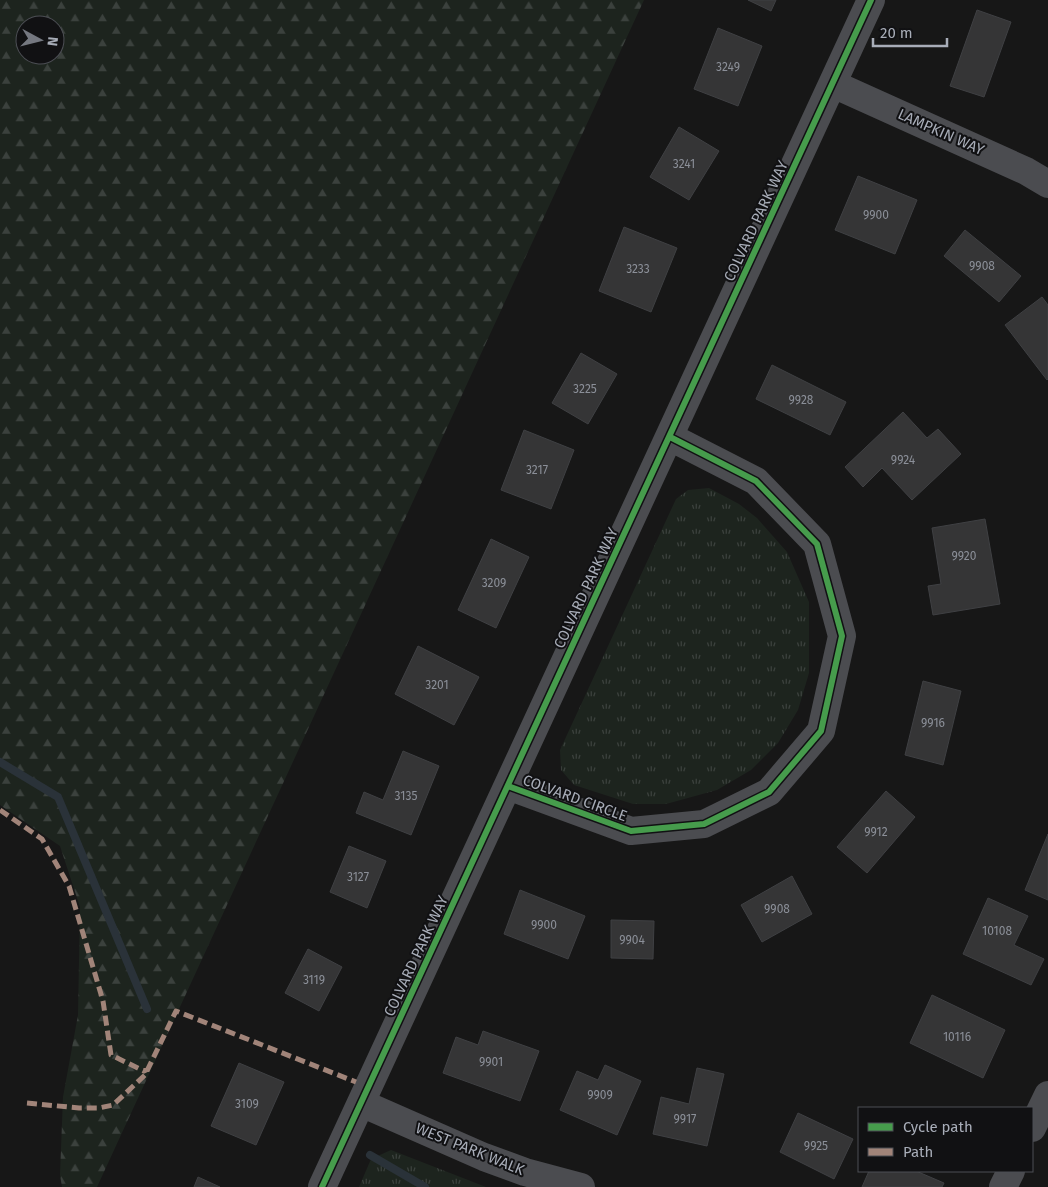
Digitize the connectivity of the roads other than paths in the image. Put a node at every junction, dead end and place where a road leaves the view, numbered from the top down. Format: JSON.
{"nodes":[{"id":1,"x":871,"y":0,"type":"edge"},
{"id":2,"x":833,"y":84,"type":"junction"},
{"id":3,"x":1048,"y":184,"type":"edge"},
{"id":4,"x":670,"y":437,"type":"junction"},
{"id":5,"x":508,"y":786,"type":"junction"},
{"id":6,"x":1048,"y":1095,"type":"edge"},
{"id":7,"x":361,"y":1103,"type":"junction"},
{"id":8,"x":1033,"y":1126,"type":"edge"},
{"id":9,"x":1010,"y":1172,"type":"edge"},
{"id":10,"x":322,"y":1187,"type":"edge"},
{"id":11,"x":581,"y":1187,"type":"edge"},
{"id":12,"x":1003,"y":1187,"type":"edge"}],
"edges":[{"from":1,"to":2,"type":"street","name":"COLVARD PARK WAY"},
{"from":2,"to":3,"type":"street","name":"LAMPKIN WAY"},
{"from":2,"to":4,"type":"street","name":"COLVARD PARK WAY"},
{"from":4,"to":5,"type":"street","name":"COLVARD PARK WAY"},
{"from":4,"to":5,"type":"street","name":"COLVARD CIRCLE"},
{"from":5,"to":7,"type":"street","name":"COLVARD PARK WAY"},
{"from":6,"to":8,"type":"street"},
{"from":7,"to":10,"type":"street","name":"COLVARD PARK WAY"},
{"from":7,"to":11,"type":"street","name":"WEST PARK WALK"},
{"from":9,"to":12,"type":"street"}]}
